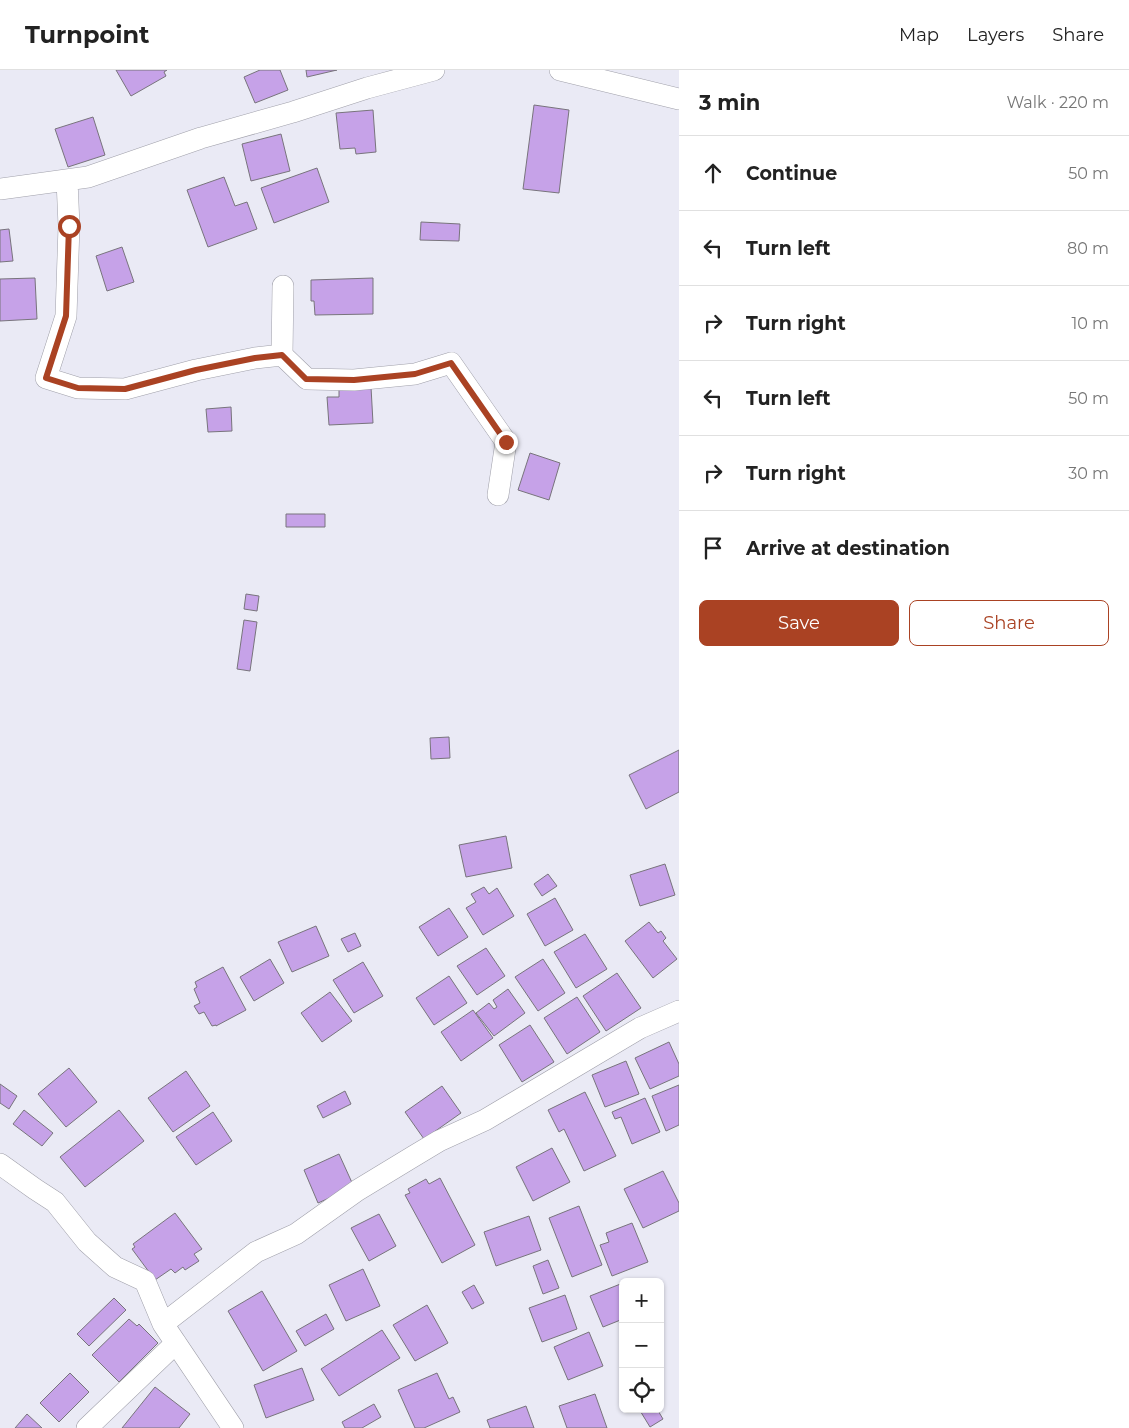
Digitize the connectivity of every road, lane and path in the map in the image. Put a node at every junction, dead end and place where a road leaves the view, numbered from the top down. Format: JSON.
{"nodes":[{"id":1,"x":434,"y":70,"type":"edge"},
{"id":2,"x":560,"y":70,"type":"edge"},
{"id":3,"x":679,"y":98,"type":"edge"},
{"id":4,"x":67,"y":180,"type":"junction"},
{"id":5,"x":0,"y":189,"type":"edge"},
{"id":6,"x":282,"y":286,"type":"dead end"},
{"id":7,"x":282,"y":355,"type":"junction"},
{"id":8,"x":498,"y":495,"type":"dead end"},
{"id":9,"x":679,"y":1011,"type":"edge"},
{"id":10,"x":0,"y":1164,"type":"edge"},
{"id":11,"x":163,"y":1324,"type":"junction"},
{"id":12,"x":176,"y":1343,"type":"junction"},
{"id":13,"x":87,"y":1428,"type":"edge"},
{"id":14,"x":233,"y":1428,"type":"edge"}],
"edges":[{"from":1,"to":4,"type":"street"},
{"from":2,"to":3,"type":"street"},
{"from":4,"to":5,"type":"street"},
{"from":4,"to":7,"type":"street"},
{"from":6,"to":7,"type":"street"},
{"from":7,"to":8,"type":"street"},
{"from":9,"to":11,"type":"street"},
{"from":10,"to":11,"type":"street"},
{"from":11,"to":12,"type":"street"},
{"from":12,"to":13,"type":"street"},
{"from":12,"to":14,"type":"street"}]}
